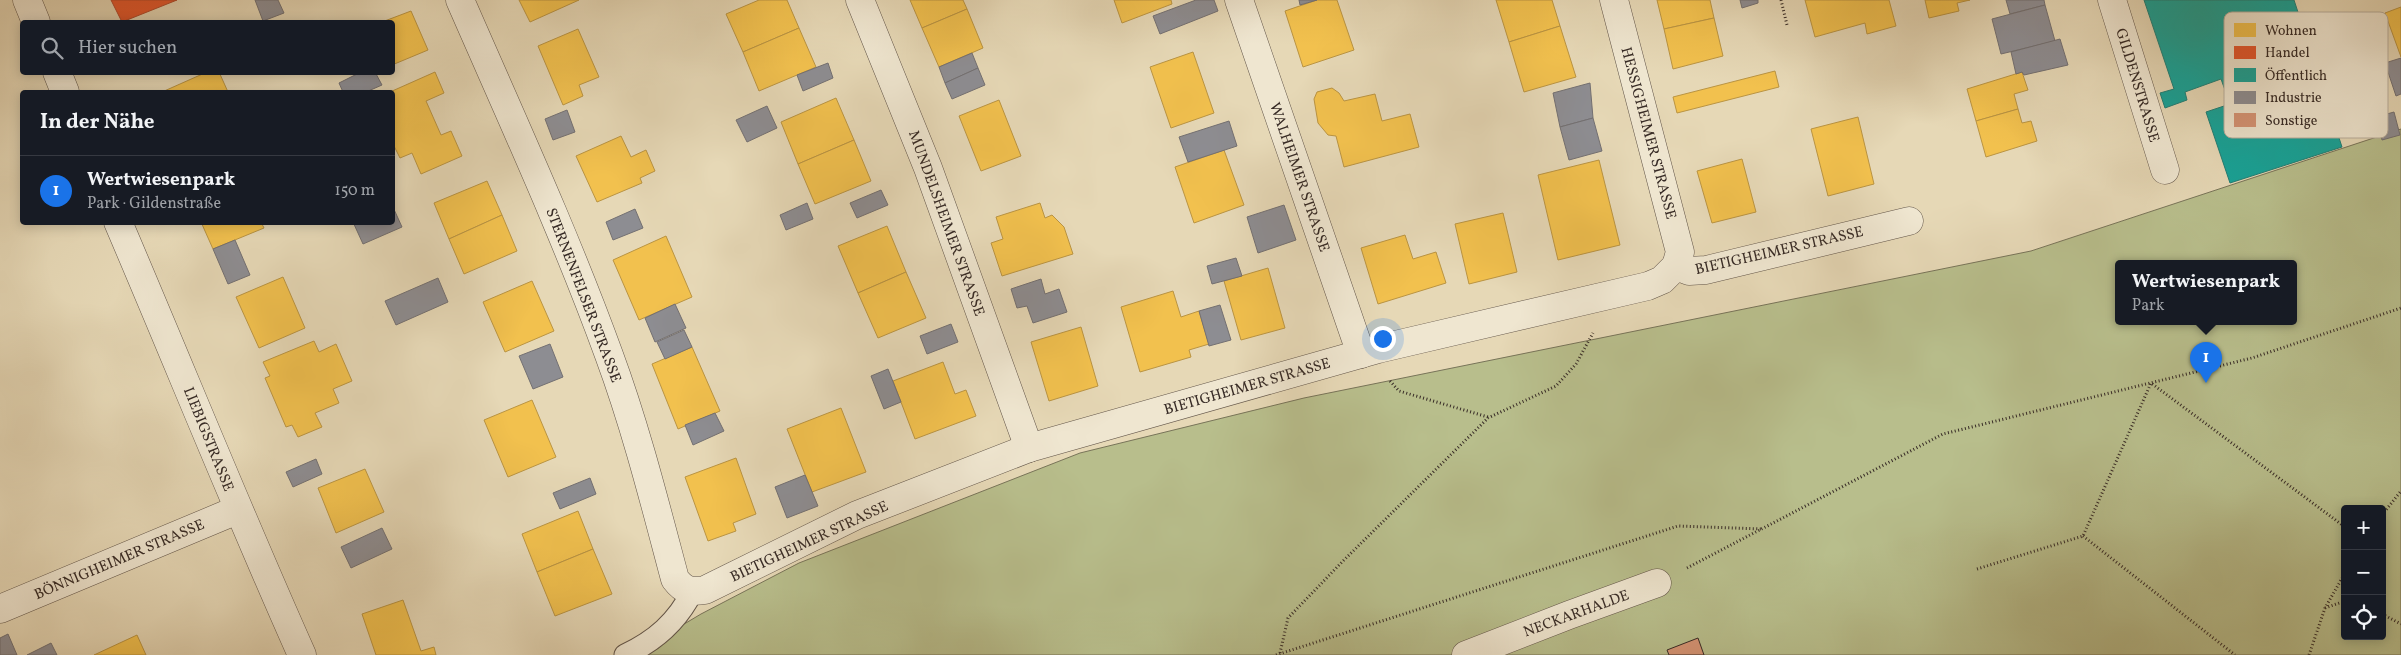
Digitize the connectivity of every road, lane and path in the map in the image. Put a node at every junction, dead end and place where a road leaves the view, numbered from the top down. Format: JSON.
{"nodes":[{"id":1,"x":27,"y":0,"type":"edge"},
{"id":2,"x":460,"y":0,"type":"edge"},
{"id":3,"x":860,"y":0,"type":"edge"},
{"id":4,"x":1239,"y":0,"type":"edge"},
{"id":5,"x":1614,"y":0,"type":"edge"},
{"id":6,"x":1781,"y":0,"type":"edge"},
{"id":7,"x":2112,"y":0,"type":"edge"},
{"id":8,"x":35,"y":20,"type":"edge"},
{"id":9,"x":1787,"y":25,"type":"dead end"},
{"id":10,"x":57,"y":75,"type":"edge"},
{"id":11,"x":64,"y":90,"type":"edge"},
{"id":12,"x":2165,"y":170,"type":"dead end"},
{"id":13,"x":1909,"y":221,"type":"dead end"},
{"id":14,"x":119,"y":225,"type":"edge"},
{"id":15,"x":1676,"y":266,"type":"junction"},
{"id":16,"x":1600,"y":298,"type":"junction"},
{"id":17,"x":2401,"y":308,"type":"edge"},
{"id":18,"x":1370,"y":351,"type":"junction"},
{"id":19,"x":2152,"y":383,"type":"junction"},
{"id":20,"x":1488,"y":418,"type":"junction"},
{"id":21,"x":1029,"y":448,"type":"junction"},
{"id":22,"x":2401,"y":491,"type":"edge"},
{"id":23,"x":237,"y":510,"type":"junction"},
{"id":24,"x":2386,"y":510,"type":"edge"},
{"id":25,"x":2341,"y":524,"type":"edge"},
{"id":26,"x":1762,"y":529,"type":"junction"},
{"id":27,"x":2083,"y":536,"type":"junction"},
{"id":28,"x":1977,"y":569,"type":"dead end"},
{"id":29,"x":2341,"y":580,"type":"edge"},
{"id":30,"x":1658,"y":583,"type":"joint"},
{"id":31,"x":692,"y":592,"type":"junction"},
{"id":32,"x":2341,"y":602,"type":"edge"},
{"id":33,"x":0,"y":608,"type":"edge"},
{"id":34,"x":2325,"y":608,"type":"junction"},
{"id":35,"x":2386,"y":616,"type":"edge"},
{"id":36,"x":2401,"y":624,"type":"edge"},
{"id":37,"x":1280,"y":653,"type":"junction"},
{"id":38,"x":302,"y":655,"type":"edge"},
{"id":39,"x":625,"y":655,"type":"edge"},
{"id":40,"x":1276,"y":655,"type":"edge"},
{"id":41,"x":1466,"y":655,"type":"edge"},
{"id":42,"x":2236,"y":655,"type":"edge"},
{"id":43,"x":2309,"y":655,"type":"edge"}],
"edges":[{"from":1,"to":8,"type":"street"},
{"from":2,"to":31,"type":"street","name":"STERNENFELSER STRASSE"},
{"from":3,"to":21,"type":"street","name":"MUNDELSHEIMER STRASSE"},
{"from":4,"to":18,"type":"street","name":"WALHEIMER STRASSE"},
{"from":5,"to":15,"type":"street","name":"HESSIGHEIMER STRASSE"},
{"from":6,"to":9,"type":"path"},
{"from":7,"to":12,"type":"street","name":"GILDENSTRASSE"},
{"from":10,"to":11,"type":"street"},
{"from":13,"to":15,"type":"street","name":"BIETIGHEIMER STRASSE"},
{"from":14,"to":23,"type":"street","name":"LIEBIGSTRASSE"},
{"from":15,"to":16,"type":"street","name":"BIETIGHEIMER STRASSE"},
{"from":16,"to":18,"type":"street","name":"BIETIGHEIMER STRASSE"},
{"from":16,"to":20,"type":"path"},
{"from":17,"to":19,"type":"path"},
{"from":18,"to":20,"type":"path"},
{"from":18,"to":21,"type":"street","name":"BIETIGHEIMER STRASSE"},
{"from":19,"to":25,"type":"path"},
{"from":19,"to":26,"type":"path"},
{"from":19,"to":27,"type":"path"},
{"from":20,"to":37,"type":"path"},
{"from":21,"to":31,"type":"street","name":"BIETIGHEIMER STRASSE"},
{"from":22,"to":24,"type":"path"},
{"from":23,"to":33,"type":"street","name":"BÖNNIGHEIMER STRASSE"},
{"from":23,"to":38,"type":"street","name":"LIEBIGSTRASSE"},
{"from":26,"to":30,"type":"path"},
{"from":26,"to":37,"type":"path"},
{"from":27,"to":28,"type":"path"},
{"from":27,"to":42,"type":"path"},
{"from":29,"to":34,"type":"path"},
{"from":30,"to":41,"type":"street","name":"NECKARHALDE"},
{"from":31,"to":39,"type":"lane"},
{"from":32,"to":34,"type":"path"},
{"from":34,"to":43,"type":"path"},
{"from":35,"to":36,"type":"path"},
{"from":37,"to":40,"type":"path"}]}
